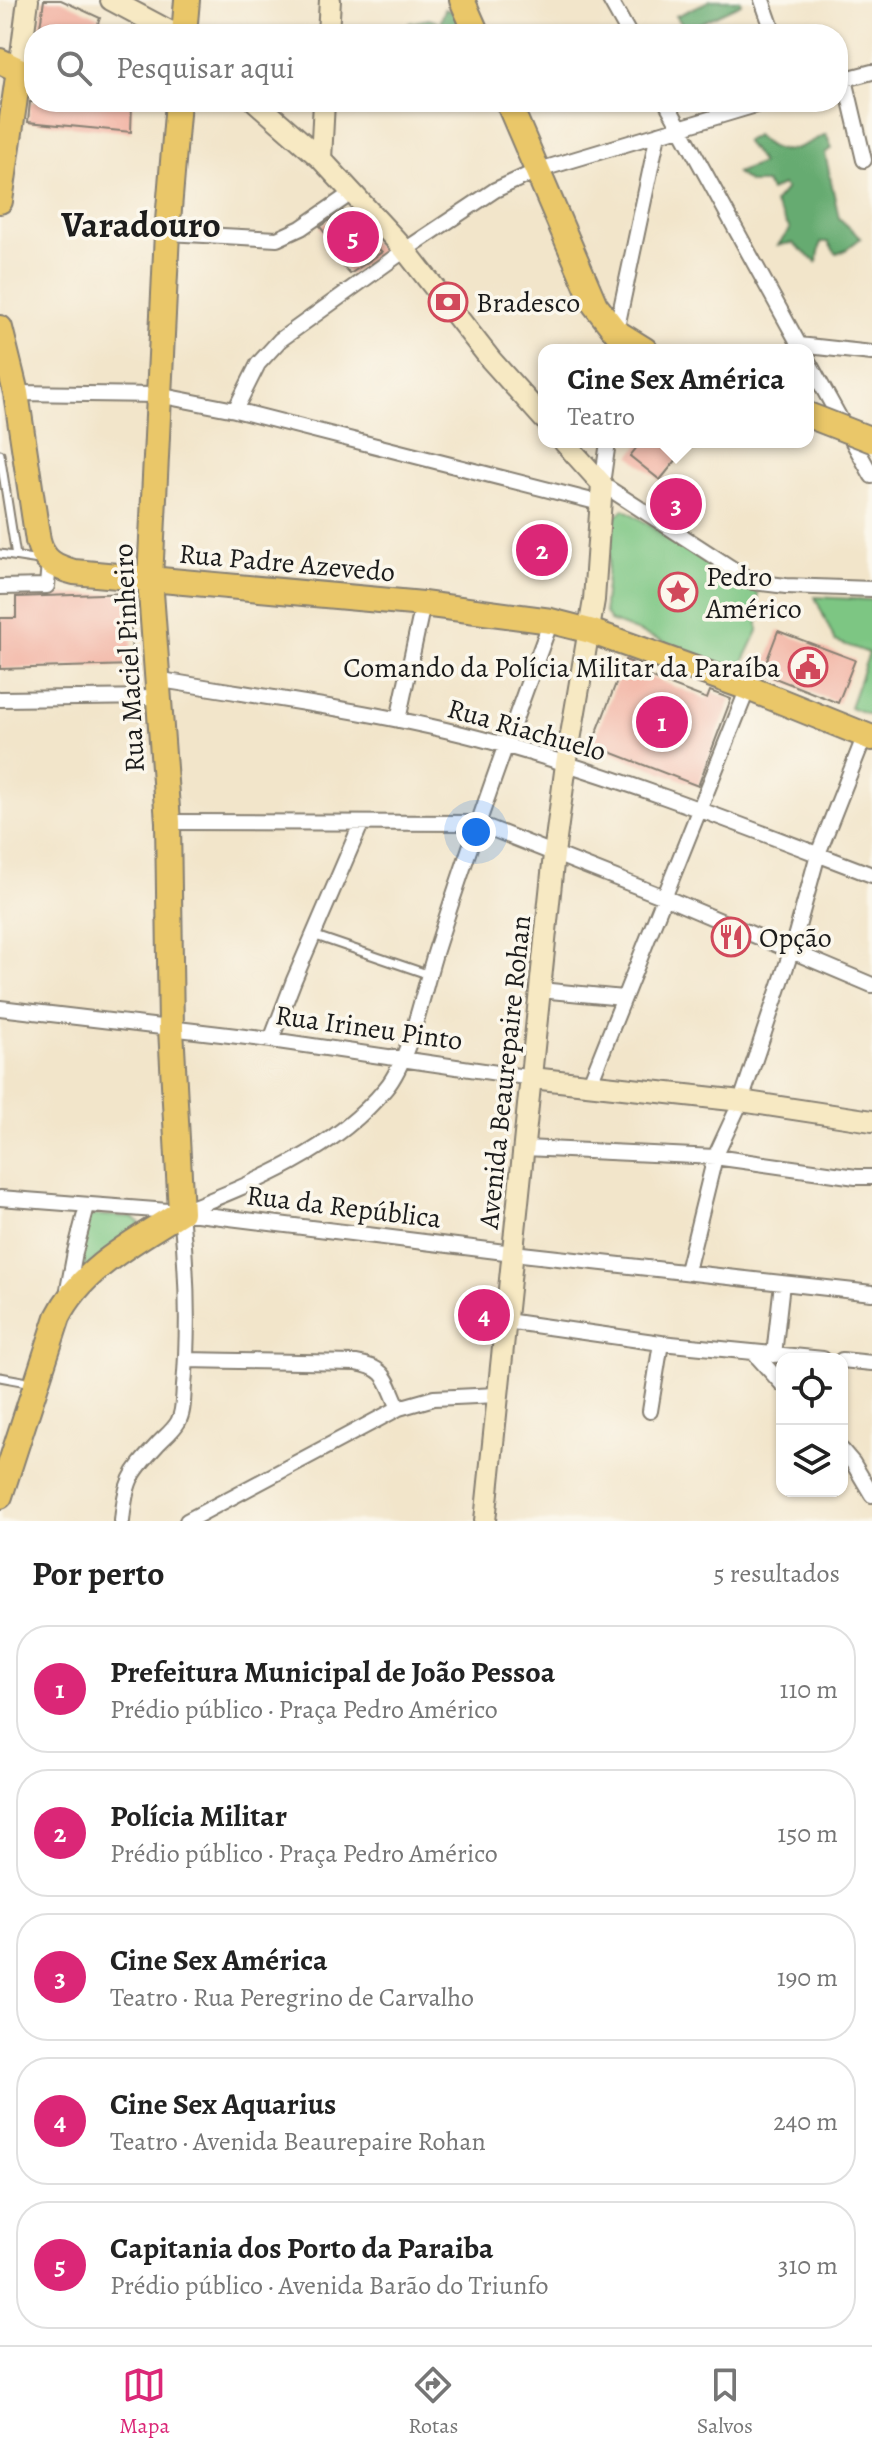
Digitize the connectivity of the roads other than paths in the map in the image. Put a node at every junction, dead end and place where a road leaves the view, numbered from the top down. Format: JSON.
{"nodes":[{"id":1,"x":28,"y":0,"type":"edge"},
{"id":2,"x":111,"y":0,"type":"edge"},
{"id":3,"x":187,"y":0,"type":"edge"},
{"id":4,"x":330,"y":0,"type":"edge"},
{"id":5,"x":462,"y":0,"type":"edge"},
{"id":6,"x":610,"y":0,"type":"edge"},
{"id":7,"x":762,"y":0,"type":"edge"},
{"id":8,"x":156,"y":24,"type":"edge"},
{"id":9,"x":185,"y":24,"type":"edge"},
{"id":10,"x":329,"y":24,"type":"edge"},
{"id":11,"x":473,"y":24,"type":"edge"},
{"id":12,"x":623,"y":24,"type":"edge"},
{"id":13,"x":770,"y":24,"type":"edge"},
{"id":14,"x":9,"y":65,"type":"edge"},
{"id":15,"x":872,"y":72,"type":"edge"},
{"id":16,"x":848,"y":78,"type":"edge"},
{"id":17,"x":848,"y":104,"type":"edge"},
{"id":18,"x":177,"y":112,"type":"edge"},
{"id":19,"x":267,"y":112,"type":"edge"},
{"id":20,"x":323,"y":112,"type":"edge"},
{"id":21,"x":513,"y":112,"type":"edge"},
{"id":22,"x":672,"y":112,"type":"edge"},
{"id":23,"x":732,"y":112,"type":"edge"},
{"id":24,"x":680,"y":127,"type":"junction"},
{"id":25,"x":658,"y":134,"type":"junction"},
{"id":26,"x":321,"y":159,"type":"junction"},
{"id":27,"x":864,"y":160,"type":"dead end"},
{"id":28,"x":539,"y":170,"type":"junction"},
{"id":29,"x":353,"y":192,"type":"junction"},
{"id":30,"x":0,"y":201,"type":"edge"},
{"id":31,"x":167,"y":233,"type":"junction"},
{"id":32,"x":405,"y":250,"type":"junction"},
{"id":33,"x":0,"y":328,"type":"edge"},
{"id":34,"x":627,"y":344,"type":"edge"},
{"id":35,"x":798,"y":344,"type":"edge"},
{"id":36,"x":814,"y":349,"type":"edge"},
{"id":37,"x":872,"y":353,"type":"edge"},
{"id":38,"x":814,"y":372,"type":"edge"},
{"id":39,"x":16,"y":393,"type":"junction"},
{"id":40,"x":158,"y":395,"type":"junction"},
{"id":41,"x":235,"y":410,"type":"junction"},
{"id":42,"x":538,"y":412,"type":"edge"},
{"id":43,"x":814,"y":417,"type":"edge"},
{"id":44,"x":872,"y":440,"type":"edge"},
{"id":45,"x":568,"y":448,"type":"edge"},
{"id":46,"x":607,"y":448,"type":"edge"},
{"id":47,"x":0,"y":454,"type":"edge"},
{"id":48,"x":872,"y":476,"type":"edge"},
{"id":49,"x":601,"y":494,"type":"junction"},
{"id":50,"x":0,"y":554,"type":"edge"},
{"id":51,"x":16,"y":556,"type":"junction"},
{"id":52,"x":49,"y":562,"type":"junction"},
{"id":53,"x":150,"y":579,"type":"junction"},
{"id":54,"x":0,"y":587,"type":"edge"},
{"id":55,"x":872,"y":589,"type":"edge"},
{"id":56,"x":423,"y":604,"type":"junction"},
{"id":57,"x":551,"y":621,"type":"junction"},
{"id":58,"x":590,"y":631,"type":"junction"},
{"id":59,"x":157,"y":688,"type":"junction"},
{"id":60,"x":748,"y":688,"type":"junction"},
{"id":61,"x":0,"y":699,"type":"edge"},
{"id":62,"x":398,"y":720,"type":"junction"},
{"id":63,"x":868,"y":736,"type":"edge"},
{"id":64,"x":504,"y":745,"type":"junction"},
{"id":65,"x":566,"y":764,"type":"junction"},
{"id":66,"x":701,"y":809,"type":"junction"},
{"id":67,"x":168,"y":822,"type":"junction"},
{"id":68,"x":477,"y":823,"type":"junction"},
{"id":69,"x":361,"y":824,"type":"junction"},
{"id":70,"x":554,"y":854,"type":"junction"},
{"id":71,"x":818,"y":854,"type":"junction"},
{"id":72,"x":872,"y":875,"type":"edge"},
{"id":73,"x":664,"y":897,"type":"junction"},
{"id":74,"x":313,"y":935,"type":"junction"},
{"id":75,"x":791,"y":952,"type":"junction"},
{"id":76,"x":427,"y":974,"type":"junction"},
{"id":77,"x":872,"y":985,"type":"edge"},
{"id":78,"x":540,"y":990,"type":"junction"},
{"id":79,"x":623,"y":998,"type":"junction"},
{"id":80,"x":0,"y":1008,"type":"edge"},
{"id":81,"x":171,"y":1029,"type":"junction"},
{"id":82,"x":271,"y":1040,"type":"junction"},
{"id":83,"x":403,"y":1061,"type":"junction"},
{"id":84,"x":532,"y":1078,"type":"junction"},
{"id":85,"x":590,"y":1083,"type":"junction"},
{"id":86,"x":741,"y":1101,"type":"junction"},
{"id":87,"x":872,"y":1121,"type":"edge"},
{"id":88,"x":525,"y":1148,"type":"junction"},
{"id":89,"x":715,"y":1157,"type":"junction"},
{"id":90,"x":872,"y":1177,"type":"edge"},
{"id":91,"x":0,"y":1198,"type":"edge"},
{"id":92,"x":87,"y":1206,"type":"junction"},
{"id":93,"x":181,"y":1212,"type":"junction"},
{"id":94,"x":513,"y":1253,"type":"junction"},
{"id":95,"x":687,"y":1271,"type":"junction"},
{"id":96,"x":782,"y":1283,"type":"junction"},
{"id":97,"x":872,"y":1293,"type":"edge"},
{"id":98,"x":67,"y":1298,"type":"junction"},
{"id":99,"x":506,"y":1321,"type":"junction"},
{"id":100,"x":661,"y":1343,"type":"junction"},
{"id":101,"x":754,"y":1353,"type":"junction"},
{"id":102,"x":774,"y":1355,"type":"joint"},
{"id":103,"x":186,"y":1360,"type":"junction"},
{"id":104,"x":848,"y":1361,"type":"edge"},
{"id":105,"x":872,"y":1363,"type":"edge"},
{"id":106,"x":0,"y":1377,"type":"edge"},
{"id":107,"x":776,"y":1377,"type":"edge"},
{"id":108,"x":37,"y":1384,"type":"junction"},
{"id":109,"x":497,"y":1395,"type":"junction"},
{"id":110,"x":399,"y":1408,"type":"junction"},
{"id":111,"x":650,"y":1411,"type":"dead end"},
{"id":112,"x":848,"y":1457,"type":"edge"},
{"id":113,"x":872,"y":1495,"type":"edge"},
{"id":114,"x":0,"y":1496,"type":"edge"},
{"id":115,"x":122,"y":1521,"type":"edge"},
{"id":116,"x":187,"y":1521,"type":"edge"},
{"id":117,"x":485,"y":1521,"type":"edge"}],
"edges":[{"from":1,"to":14,"type":"main road"},
{"from":2,"to":8,"type":"main road"},
{"from":3,"to":9,"type":"main road"},
{"from":4,"to":10,"type":"main road"},
{"from":5,"to":11,"type":"main road"},
{"from":6,"to":12,"type":"street"},
{"from":7,"to":13,"type":"street"},
{"from":14,"to":30,"type":"main road"},
{"from":15,"to":16,"type":"street"},
{"from":17,"to":27,"type":"street"},
{"from":18,"to":31,"type":"main road","name":"Rua Maciel Pinheiro"},
{"from":19,"to":26,"type":"main road"},
{"from":20,"to":26,"type":"main road"},
{"from":21,"to":28,"type":"main road"},
{"from":22,"to":24,"type":"street"},
{"from":23,"to":24,"type":"street"},
{"from":24,"to":25,"type":"street"},
{"from":24,"to":35,"type":"street"},
{"from":25,"to":28,"type":"street"},
{"from":25,"to":34,"type":"street"},
{"from":26,"to":29,"type":"main road"},
{"from":28,"to":32,"type":"street"},
{"from":28,"to":34,"type":"main road"},
{"from":29,"to":31,"type":"street"},
{"from":29,"to":32,"type":"main road"},
{"from":31,"to":40,"type":"main road","name":"Rua Maciel Pinheiro"},
{"from":32,"to":41,"type":"street"},
{"from":32,"to":42,"type":"main road"},
{"from":33,"to":39,"type":"main road"},
{"from":36,"to":37,"type":"street"},
{"from":38,"to":48,"type":"street"},
{"from":39,"to":40,"type":"street"},
{"from":39,"to":52,"type":"main road"},
{"from":40,"to":41,"type":"street"},
{"from":40,"to":53,"type":"main road","name":"Rua Maciel Pinheiro"},
{"from":41,"to":49,"type":"street"},
{"from":43,"to":44,"type":"main road","bridge":true},
{"from":45,"to":49,"type":"main road"},
{"from":46,"to":49,"type":"street"},
{"from":47,"to":51,"type":"lane"},
{"from":49,"to":55,"type":"street"},
{"from":49,"to":58,"type":"main road","name":"Avenida Beaurepaire Rohan"},
{"from":50,"to":51,"type":"lane"},
{"from":51,"to":52,"type":"lane"},
{"from":52,"to":53,"type":"main road","name":"Rua Padre Azevedo"},
{"from":52,"to":54,"type":"street"},
{"from":53,"to":56,"type":"main road","name":"Rua Padre Azevedo"},
{"from":53,"to":59,"type":"main road","name":"Rua Maciel Pinheiro"},
{"from":56,"to":57,"type":"main road","name":"Rua Padre Azevedo"},
{"from":56,"to":62,"type":"street"},
{"from":57,"to":58,"type":"main road","name":"Rua Padre Azevedo"},
{"from":57,"to":64,"type":"street"},
{"from":58,"to":60,"type":"main road","name":"Rua Padre Azevedo"},
{"from":58,"to":65,"type":"main road","name":"Avenida Beaurepaire Rohan"},
{"from":59,"to":61,"type":"street","name":"Rua Riachuelo"},
{"from":59,"to":62,"type":"street","name":"Rua Riachuelo"},
{"from":59,"to":67,"type":"main road","name":"Rua Maciel Pinheiro"},
{"from":60,"to":63,"type":"main road","name":"Rua Padre Azevedo"},
{"from":60,"to":66,"type":"street"},
{"from":62,"to":64,"type":"street","name":"Rua Riachuelo"},
{"from":63,"to":71,"type":"street"},
{"from":64,"to":65,"type":"street","name":"Rua Riachuelo"},
{"from":64,"to":68,"type":"street"},
{"from":65,"to":66,"type":"street","name":"Rua Riachuelo"},
{"from":65,"to":70,"type":"main road","name":"Avenida Beaurepaire Rohan"},
{"from":66,"to":71,"type":"street","name":"Rua Riachuelo"},
{"from":66,"to":73,"type":"street"},
{"from":67,"to":69,"type":"street"},
{"from":67,"to":81,"type":"main road","name":"Rua Maciel Pinheiro"},
{"from":68,"to":69,"type":"street"},
{"from":68,"to":70,"type":"street"},
{"from":68,"to":76,"type":"street"},
{"from":69,"to":74,"type":"street"},
{"from":70,"to":73,"type":"street"},
{"from":70,"to":78,"type":"main road","name":"Avenida Beaurepaire Rohan"},
{"from":71,"to":72,"type":"street","name":"Rua Riachuelo"},
{"from":71,"to":75,"type":"street"},
{"from":73,"to":75,"type":"street"},
{"from":73,"to":79,"type":"street"},
{"from":74,"to":76,"type":"lane"},
{"from":74,"to":82,"type":"street"},
{"from":75,"to":77,"type":"street"},
{"from":75,"to":86,"type":"street"},
{"from":76,"to":83,"type":"street"},
{"from":78,"to":79,"type":"street"},
{"from":78,"to":84,"type":"main road","name":"Avenida Beaurepaire Rohan"},
{"from":79,"to":85,"type":"street"},
{"from":80,"to":81,"type":"street","name":"Rua Irineu Pinto"},
{"from":81,"to":82,"type":"street","name":"Rua Irineu Pinto"},
{"from":81,"to":93,"type":"main road","name":"Rua Maciel Pinheiro"},
{"from":82,"to":83,"type":"street","name":"Rua Irineu Pinto"},
{"from":83,"to":84,"type":"street","name":"Rua Irineu Pinto"},
{"from":83,"to":93,"type":"street"},
{"from":84,"to":85,"type":"main road","name":"Rua Irineu Pinto"},
{"from":84,"to":88,"type":"main road","name":"Avenida Beaurepaire Rohan"},
{"from":85,"to":86,"type":"main road","name":"Rua Irineu Pinto"},
{"from":86,"to":87,"type":"main road","name":"Rua Irineu Pinto"},
{"from":86,"to":89,"type":"street"},
{"from":88,"to":89,"type":"street"},
{"from":88,"to":94,"type":"main road","name":"Avenida Beaurepaire Rohan"},
{"from":89,"to":90,"type":"street"},
{"from":89,"to":95,"type":"street"},
{"from":91,"to":92,"type":"street","name":"Rua da República"},
{"from":92,"to":93,"type":"street","name":"Rua da República"},
{"from":92,"to":98,"type":"street"},
{"from":93,"to":94,"type":"street","name":"Rua da República"},
{"from":93,"to":98,"type":"main road"},
{"from":93,"to":103,"type":"street"},
{"from":94,"to":95,"type":"street","name":"Rua da República"},
{"from":94,"to":99,"type":"main road","name":"Avenida Beaurepaire Rohan"},
{"from":95,"to":96,"type":"street","name":"Rua da República"},
{"from":96,"to":97,"type":"street","name":"Rua da República"},
{"from":96,"to":102,"type":"street"},
{"from":98,"to":108,"type":"main road"},
{"from":99,"to":100,"type":"street"},
{"from":99,"to":109,"type":"main road","name":"Avenida Beaurepaire Rohan"},
{"from":100,"to":101,"type":"street"},
{"from":100,"to":111,"type":"street"},
{"from":101,"to":102,"type":"street"},
{"from":101,"to":107,"type":"street"},
{"from":103,"to":110,"type":"street"},
{"from":103,"to":115,"type":"street"},
{"from":104,"to":105,"type":"street"},
{"from":106,"to":108,"type":"lane"},
{"from":108,"to":114,"type":"main road"},
{"from":109,"to":110,"type":"street"},
{"from":109,"to":117,"type":"main road","name":"Avenida Beaurepaire Rohan"},
{"from":110,"to":116,"type":"street"},
{"from":112,"to":113,"type":"street"}]}
